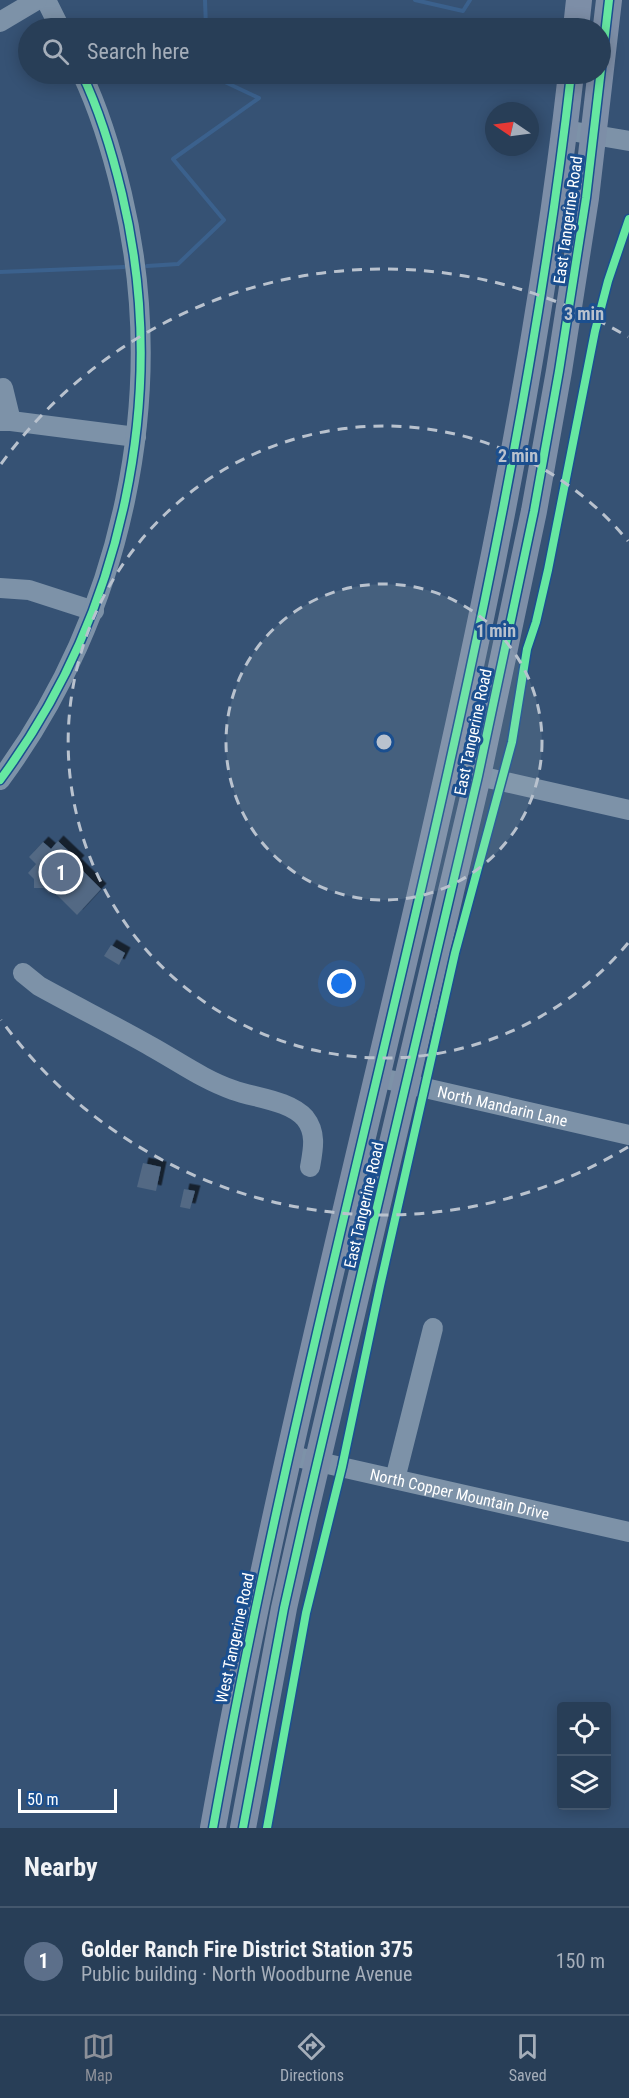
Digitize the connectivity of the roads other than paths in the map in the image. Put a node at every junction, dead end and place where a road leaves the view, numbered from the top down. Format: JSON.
{"nodes":[{"id":1,"x":37,"y":0,"type":"edge"},
{"id":2,"x":46,"y":0,"type":"edge"},
{"id":3,"x":579,"y":0,"type":"edge"},
{"id":4,"x":609,"y":0,"type":"edge"},
{"id":5,"x":55,"y":18,"type":"edge"},
{"id":6,"x":577,"y":18,"type":"edge"},
{"id":7,"x":607,"y":18,"type":"edge"},
{"id":8,"x":0,"y":22,"type":"edge"},
{"id":9,"x":86,"y":84,"type":"edge"},
{"id":10,"x":570,"y":84,"type":"edge"},
{"id":11,"x":600,"y":84,"type":"edge"},
{"id":12,"x":565,"y":130,"type":"junction"},
{"id":13,"x":594,"y":134,"type":"junction"},
{"id":14,"x":629,"y":141,"type":"edge"},
{"id":15,"x":3,"y":388,"type":"dead end"},
{"id":16,"x":6,"y":421,"type":"edge"},
{"id":17,"x":136,"y":436,"type":"junction"},
{"id":18,"x":0,"y":588,"type":"edge"},
{"id":19,"x":94,"y":610,"type":"junction"},
{"id":20,"x":448,"y":769,"type":"junction"},
{"id":21,"x":478,"y":776,"type":"junction"},
{"id":22,"x":0,"y":780,"type":"edge"},
{"id":23,"x":629,"y":810,"type":"edge"},
{"id":24,"x":23,"y":973,"type":"dead end"},
{"id":25,"x":376,"y":1077,"type":"junction"},
{"id":26,"x":406,"y":1084,"type":"junction"},
{"id":27,"x":629,"y":1135,"type":"edge"},
{"id":28,"x":310,"y":1167,"type":"dead end"},
{"id":29,"x":434,"y":1328,"type":"dead end"},
{"id":30,"x":288,"y":1455,"type":"junction"},
{"id":31,"x":317,"y":1461,"type":"junction"},
{"id":32,"x":395,"y":1479,"type":"junction"},
{"id":33,"x":629,"y":1532,"type":"edge"},
{"id":34,"x":213,"y":1828,"type":"edge"},
{"id":35,"x":243,"y":1828,"type":"edge"}],
"edges":[{"from":1,"to":8,"type":"street"},
{"from":2,"to":5,"type":"street"},
{"from":3,"to":6,"type":"main road"},
{"from":4,"to":7,"type":"main road","name":"East Tangerine Road"},
{"from":9,"to":17,"type":"street"},
{"from":10,"to":12,"type":"main road","name":"East Tangerine Road"},
{"from":11,"to":13,"type":"main road","name":"East Tangerine Road"},
{"from":12,"to":13,"type":"street"},
{"from":12,"to":20,"type":"main road","name":"East Tangerine Road"},
{"from":13,"to":14,"type":"street"},
{"from":13,"to":21,"type":"main road","name":"East Tangerine Road"},
{"from":15,"to":16,"type":"street"},
{"from":16,"to":17,"type":"street"},
{"from":17,"to":19,"type":"street"},
{"from":18,"to":19,"type":"street"},
{"from":19,"to":22,"type":"street"},
{"from":20,"to":21,"type":"street"},
{"from":20,"to":25,"type":"main road","name":"East Tangerine Road"},
{"from":21,"to":23,"type":"street"},
{"from":21,"to":26,"type":"main road","name":"East Tangerine Road"},
{"from":24,"to":28,"type":"street"},
{"from":25,"to":26,"type":"street","name":"North Mandarin Lane"},
{"from":25,"to":30,"type":"main road","name":"East Tangerine Road"},
{"from":26,"to":27,"type":"street","name":"North Mandarin Lane"},
{"from":26,"to":31,"type":"main road","name":"East Tangerine Road"},
{"from":29,"to":32,"type":"street"},
{"from":30,"to":31,"type":"street","name":"North Copper Mountain Drive"},
{"from":30,"to":34,"type":"main road","name":"West Tangerine Road"},
{"from":31,"to":32,"type":"street","name":"North Copper Mountain Drive"},
{"from":31,"to":35,"type":"main road"},
{"from":32,"to":33,"type":"street","name":"North Copper Mountain Drive"}]}
